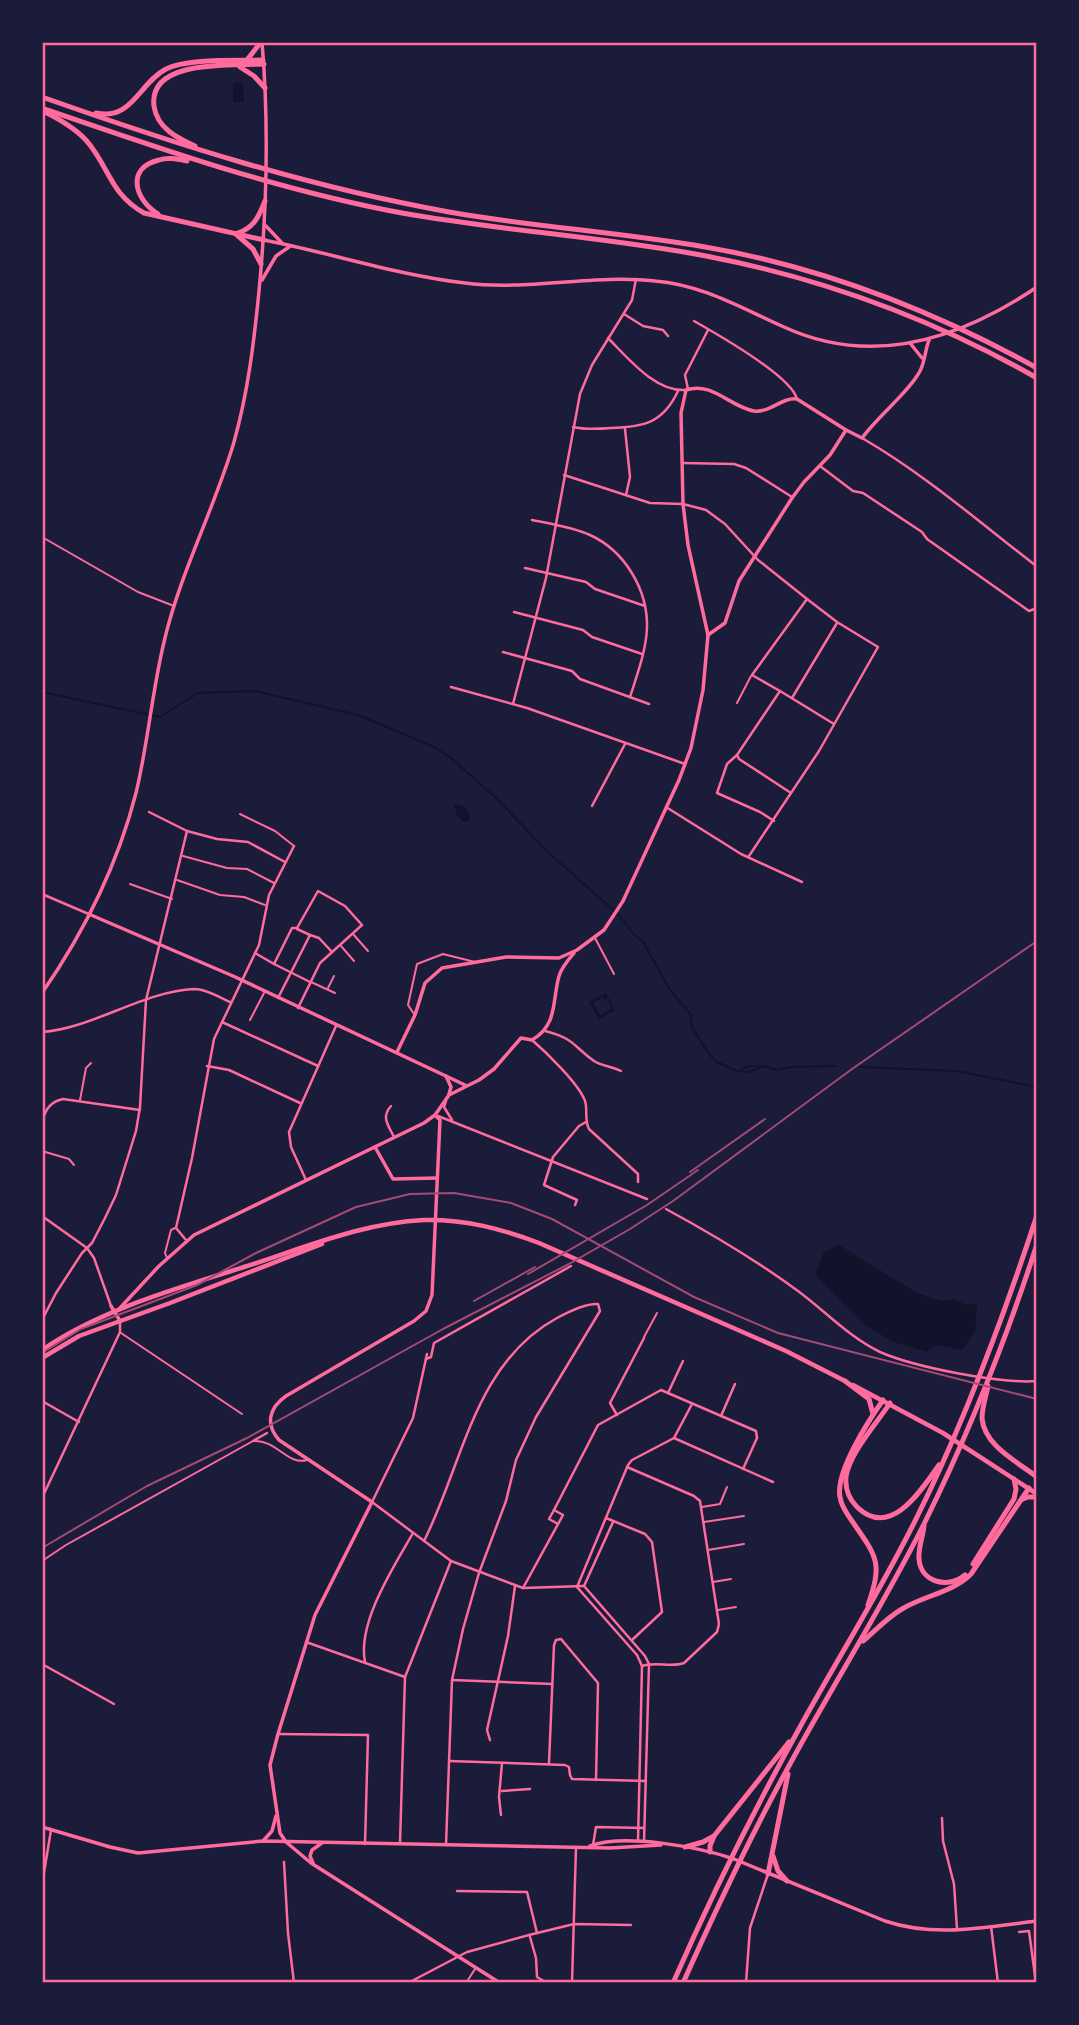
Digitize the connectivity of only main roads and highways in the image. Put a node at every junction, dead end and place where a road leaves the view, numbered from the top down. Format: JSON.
{"nodes":[{"id":1,"x":261,"y":42,"type":"edge"},
{"id":2,"x":247,"y":61,"type":"junction"},
{"id":3,"x":237,"y":66,"type":"junction"},
{"id":4,"x":265,"y":88,"type":"road end"},
{"id":5,"x":42,"y":97,"type":"edge"},
{"id":6,"x":73,"y":108,"type":"junction"},
{"id":7,"x":42,"y":110,"type":"edge"},
{"id":8,"x":217,"y":157,"type":"junction"},
{"id":9,"x":200,"y":163,"type":"junction"},
{"id":10,"x":265,"y":201,"type":"road end"},
{"id":11,"x":163,"y":216,"type":"junction"},
{"id":12,"x":235,"y":233,"type":"junction"},
{"id":13,"x":264,"y":240,"type":"road end"},
{"id":14,"x":261,"y":264,"type":"road end"},
{"id":15,"x":1037,"y":368,"type":"edge"},
{"id":16,"x":1037,"y":378,"type":"edge"},
{"id":17,"x":1037,"y":1215,"type":"edge"},
{"id":18,"x":349,"y":1233,"type":"junction"},
{"id":19,"x":1037,"y":1244,"type":"edge"},
{"id":20,"x":42,"y":1350,"type":"edge"},
{"id":21,"x":42,"y":1358,"type":"edge"},
{"id":22,"x":992,"y":1371,"type":"junction"},
{"id":23,"x":845,"y":1381,"type":"junction"},
{"id":24,"x":883,"y":1399,"type":"junction"},
{"id":25,"x":890,"y":1403,"type":"junction"},
{"id":26,"x":873,"y":1417,"type":"junction"},
{"id":27,"x":947,"y":1454,"type":"junction"},
{"id":28,"x":1037,"y":1477,"type":"edge"},
{"id":29,"x":1014,"y":1479,"type":"junction"},
{"id":30,"x":1029,"y":1489,"type":"junction"},
{"id":31,"x":1037,"y":1496,"type":"edge"},
{"id":32,"x":1020,"y":1501,"type":"junction"},
{"id":33,"x":924,"y":1523,"type":"junction"},
{"id":34,"x":863,"y":1619,"type":"junction"},
{"id":35,"x":858,"y":1645,"type":"junction"},
{"id":36,"x":799,"y":1728,"type":"junction"},
{"id":37,"x":789,"y":1766,"type":"junction"},
{"id":38,"x":714,"y":1836,"type":"junction"},
{"id":39,"x":685,"y":1847,"type":"road end"},
{"id":40,"x":710,"y":1852,"type":"road end"},
{"id":41,"x":772,"y":1853,"type":"junction"},
{"id":42,"x":768,"y":1874,"type":"road end"},
{"id":43,"x":787,"y":1881,"type":"road end"},
{"id":44,"x":673,"y":1983,"type":"edge"},
{"id":45,"x":683,"y":1983,"type":"edge"}],
"edges":[{"from":1,"to":2,"type":"highway"},
{"from":2,"to":3,"type":"highway"},
{"from":2,"to":6,"type":"highway"},
{"from":3,"to":4,"type":"highway"},
{"from":3,"to":8,"type":"highway"},
{"from":5,"to":6,"type":"highway"},
{"from":6,"to":8,"type":"highway"},
{"from":7,"to":9,"type":"highway"},
{"from":7,"to":11,"type":"highway"},
{"from":8,"to":15,"type":"highway"},
{"from":9,"to":11,"type":"highway"},
{"from":9,"to":16,"type":"highway"},
{"from":10,"to":12,"type":"highway"},
{"from":11,"to":12,"type":"highway"},
{"from":12,"to":13,"type":"highway"},
{"from":12,"to":14,"type":"highway"},
{"from":17,"to":27,"type":"highway"},
{"from":18,"to":20,"type":"main road"},
{"from":18,"to":21,"type":"main road"},
{"from":18,"to":23,"type":"main road"},
{"from":19,"to":22,"type":"highway"},
{"from":22,"to":28,"type":"highway"},
{"from":22,"to":33,"type":"highway"},
{"from":23,"to":24,"type":"main road"},
{"from":23,"to":26,"type":"highway"},
{"from":24,"to":25,"type":"main road"},
{"from":24,"to":26,"type":"highway"},
{"from":25,"to":27,"type":"highway"},
{"from":25,"to":29,"type":"main road"},
{"from":26,"to":34,"type":"highway"},
{"from":27,"to":34,"type":"highway"},
{"from":29,"to":30,"type":"main road"},
{"from":29,"to":33,"type":"highway"},
{"from":30,"to":31,"type":"main road"},
{"from":30,"to":32,"type":"highway"},
{"from":31,"to":32,"type":"highway"},
{"from":32,"to":35,"type":"highway"},
{"from":33,"to":35,"type":"highway"},
{"from":34,"to":36,"type":"highway"},
{"from":35,"to":37,"type":"highway"},
{"from":36,"to":38,"type":"highway"},
{"from":36,"to":44,"type":"highway"},
{"from":37,"to":41,"type":"highway"},
{"from":37,"to":45,"type":"highway"},
{"from":38,"to":39,"type":"highway"},
{"from":38,"to":40,"type":"highway"},
{"from":41,"to":42,"type":"highway"},
{"from":41,"to":43,"type":"highway"}]}
